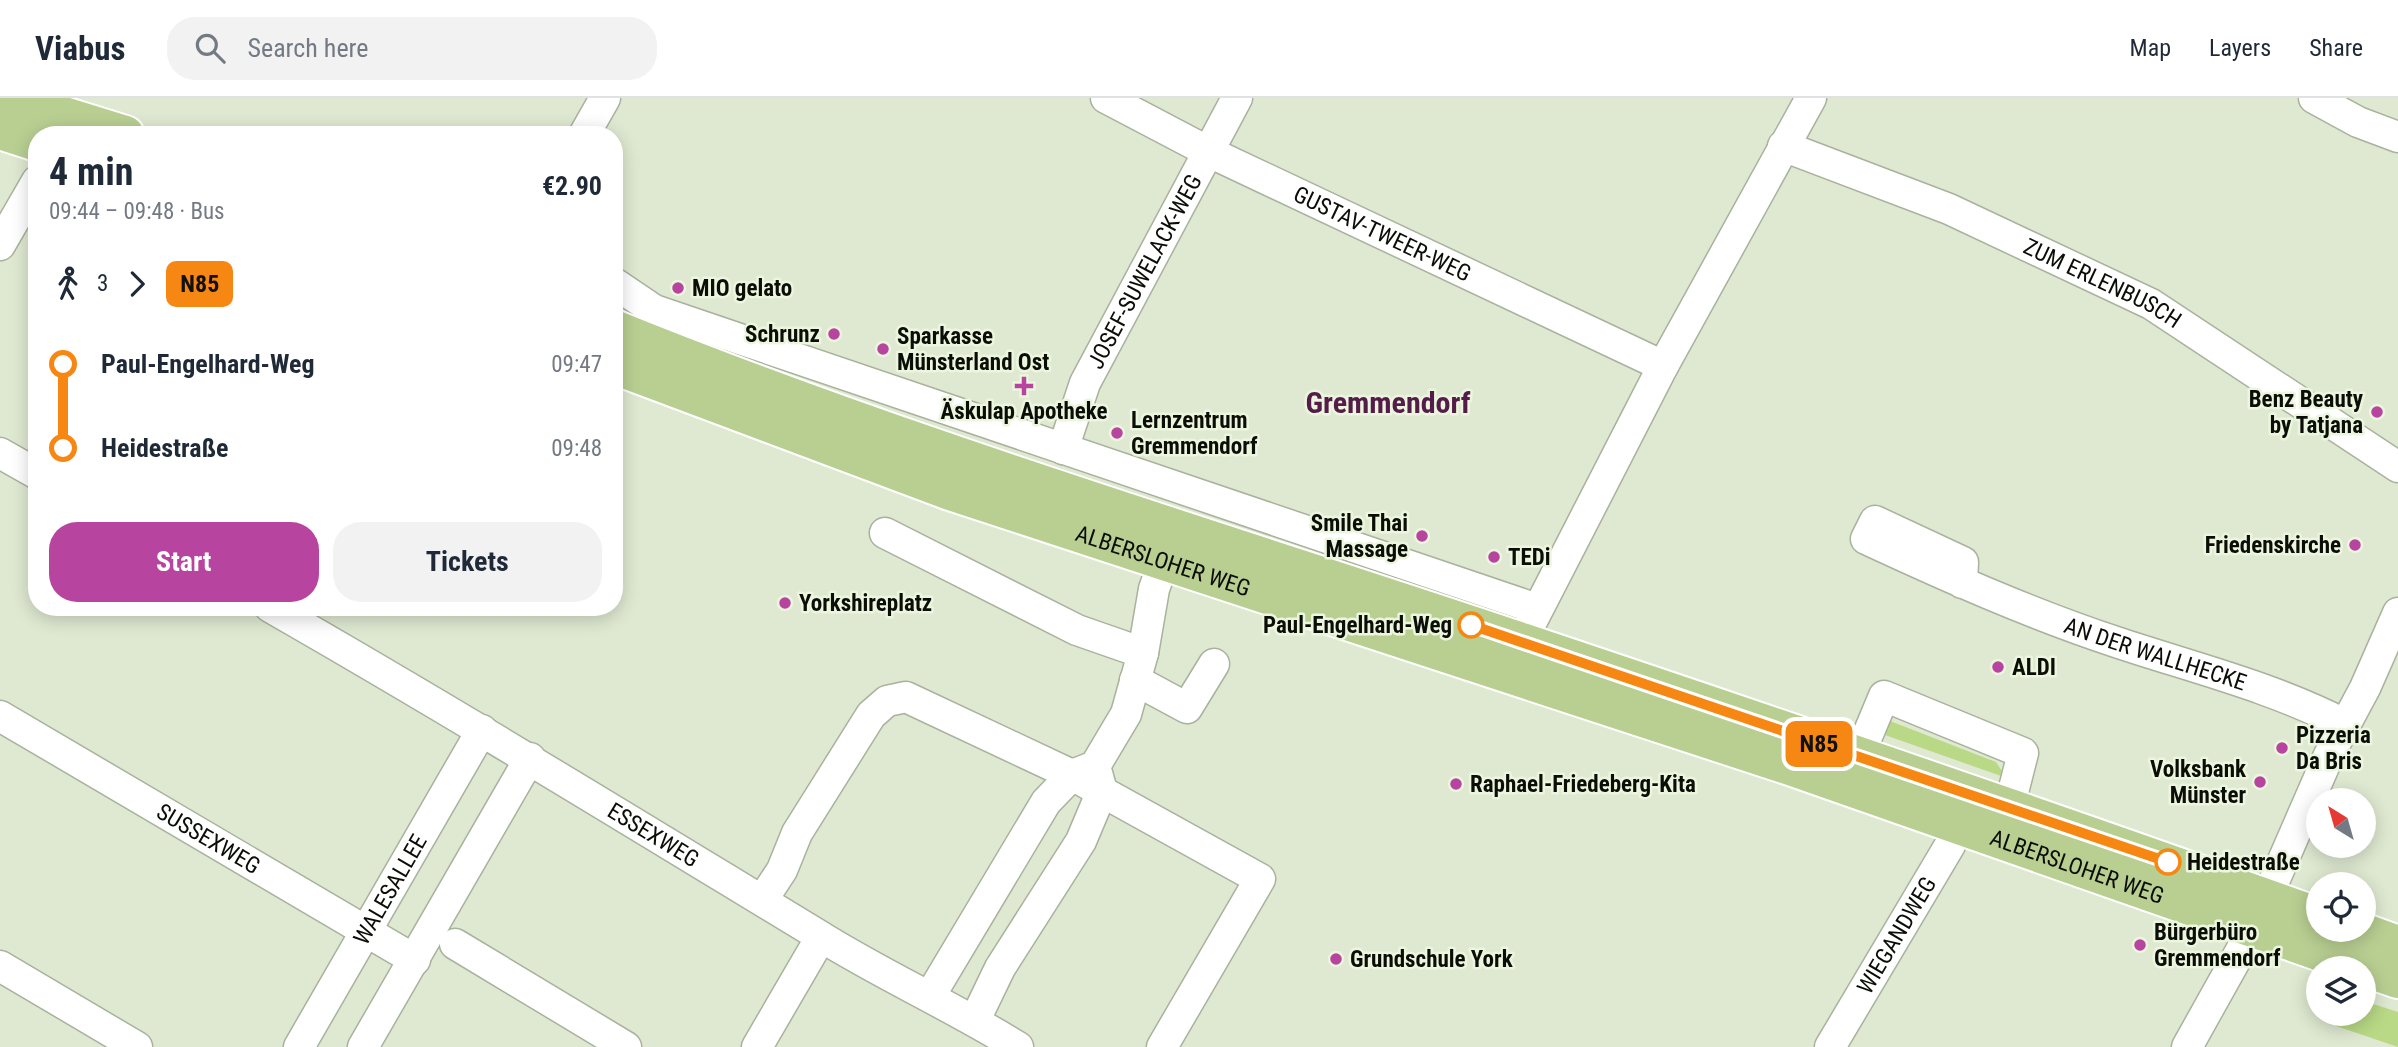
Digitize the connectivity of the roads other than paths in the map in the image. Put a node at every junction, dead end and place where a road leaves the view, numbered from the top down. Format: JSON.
{"nodes":[{"id":1,"x":6,"y":98,"type":"edge"},
{"id":2,"x":605,"y":98,"type":"edge"},
{"id":3,"x":1106,"y":98,"type":"edge"},
{"id":4,"x":1237,"y":98,"type":"edge"},
{"id":5,"x":1811,"y":98,"type":"edge"},
{"id":6,"x":2314,"y":98,"type":"edge"},
{"id":7,"x":96,"y":126,"type":"edge"},
{"id":8,"x":589,"y":126,"type":"edge"},
{"id":9,"x":0,"y":130,"type":"edge"},
{"id":10,"x":2398,"y":137,"type":"edge"},
{"id":11,"x":28,"y":139,"type":"edge"},
{"id":12,"x":1783,"y":146,"type":"junction"},
{"id":13,"x":1207,"y":151,"type":"junction"},
{"id":14,"x":28,"y":197,"type":"edge"},
{"id":15,"x":0,"y":245,"type":"edge"},
{"id":16,"x":627,"y":335,"type":"edge"},
{"id":17,"x":1663,"y":366,"type":"junction"},
{"id":18,"x":1063,"y":449,"type":"junction"},
{"id":19,"x":0,"y":453,"type":"edge"},
{"id":20,"x":2398,"y":467,"type":"edge"},
{"id":21,"x":28,"y":469,"type":"edge"},
{"id":22,"x":885,"y":533,"type":"dead end"},
{"id":23,"x":1169,"y":545,"type":"junction"},
{"id":24,"x":1962,"y":583,"type":"dead end"},
{"id":25,"x":2398,"y":613,"type":"edge"},
{"id":26,"x":295,"y":616,"type":"edge"},
{"id":27,"x":1524,"y":641,"type":"junction"},
{"id":28,"x":1214,"y":664,"type":"dead end"},
{"id":29,"x":1140,"y":666,"type":"junction"},
{"id":30,"x":0,"y":716,"type":"edge"},
{"id":31,"x":2346,"y":724,"type":"junction"},
{"id":32,"x":482,"y":730,"type":"junction"},
{"id":33,"x":530,"y":758,"type":"junction"},
{"id":34,"x":1858,"y":758,"type":"junction"},
{"id":35,"x":1090,"y":777,"type":"junction"},
{"id":36,"x":1961,"y":808,"type":"junction"},
{"id":37,"x":2009,"y":808,"type":"junction"},
{"id":38,"x":763,"y":900,"type":"junction"},
{"id":39,"x":2260,"y":913,"type":"junction"},
{"id":40,"x":2306,"y":915,"type":"edge"},
{"id":41,"x":366,"y":932,"type":"junction"},
{"id":42,"x":821,"y":937,"type":"junction"},
{"id":43,"x":2376,"y":937,"type":"edge"},
{"id":44,"x":455,"y":944,"type":"dead end"},
{"id":45,"x":2398,"y":945,"type":"edge"},
{"id":46,"x":415,"y":960,"type":"junction"},
{"id":47,"x":0,"y":966,"type":"edge"},
{"id":48,"x":2398,"y":979,"type":"edge"},
{"id":49,"x":930,"y":996,"type":"junction"},
{"id":50,"x":975,"y":1020,"type":"junction"},
{"id":51,"x":137,"y":1047,"type":"edge"},
{"id":52,"x":299,"y":1047,"type":"edge"},
{"id":53,"x":363,"y":1047,"type":"edge"},
{"id":54,"x":626,"y":1047,"type":"edge"},
{"id":55,"x":757,"y":1047,"type":"edge"},
{"id":56,"x":1018,"y":1047,"type":"edge"},
{"id":57,"x":1162,"y":1047,"type":"edge"},
{"id":58,"x":1830,"y":1047,"type":"edge"},
{"id":59,"x":2187,"y":1047,"type":"edge"}],
"edges":[{"from":1,"to":7,"type":"main road"},
{"from":2,"to":8,"type":"street"},
{"from":3,"to":13,"type":"street","name":"GUSTAV-TWEER-WEG"},
{"from":4,"to":13,"type":"street","name":"JOSEF-SUWELACK-WEG"},
{"from":5,"to":12,"type":"street"},
{"from":6,"to":10,"type":"street"},
{"from":9,"to":11,"type":"main road"},
{"from":12,"to":17,"type":"street"},
{"from":12,"to":20,"type":"street","name":"ZUM ERLENBUSCH"},
{"from":13,"to":17,"type":"street","name":"GUSTAV-TWEER-WEG"},
{"from":13,"to":18,"type":"street","name":"JOSEF-SUWELACK-WEG"},
{"from":14,"to":15,"type":"street"},
{"from":16,"to":18,"type":"street","name":"ALBERSLOHER WEG"},
{"from":16,"to":23,"type":"main road","name":"ALBERSLOHER WEG"},
{"from":17,"to":27,"type":"street"},
{"from":18,"to":27,"type":"street","name":"ALBERSLOHER WEG"},
{"from":19,"to":21,"type":"street"},
{"from":22,"to":29,"type":"street"},
{"from":23,"to":27,"type":"main road","name":"ALBERSLOHER WEG"},
{"from":23,"to":29,"type":"street"},
{"from":24,"to":31,"type":"street","name":"AN DER WALLHECKE"},
{"from":25,"to":31,"type":"street"},
{"from":26,"to":32,"type":"street","name":"ESSEXWEG"},
{"from":27,"to":34,"type":"main road","name":"ALBERSLOHER WEG"},
{"from":27,"to":36,"type":"main road","name":"ALBERSLOHER WEG"},
{"from":28,"to":29,"type":"street"},
{"from":29,"to":35,"type":"street"},
{"from":30,"to":41,"type":"street","name":"SUSSEXWEG"},
{"from":31,"to":39,"type":"street"},
{"from":32,"to":33,"type":"street","name":"ESSEXWEG"},
{"from":32,"to":41,"type":"street","name":"WALESALLEE"},
{"from":33,"to":38,"type":"street","name":"ESSEXWEG"},
{"from":33,"to":46,"type":"street"},
{"from":34,"to":36,"type":"main road","name":"ALBERSLOHER WEG"},
{"from":34,"to":37,"type":"street"},
{"from":35,"to":38,"type":"street"},
{"from":35,"to":49,"type":"street"},
{"from":35,"to":50,"type":"street"},
{"from":35,"to":57,"type":"street"},
{"from":36,"to":37,"type":"main road","name":"ALBERSLOHER WEG"},
{"from":36,"to":39,"type":"main road","name":"ALBERSLOHER WEG"},
{"from":36,"to":58,"type":"street","name":"WIEGANDWEG"},
{"from":37,"to":39,"type":"main road","name":"ALBERSLOHER WEG"},
{"from":38,"to":42,"type":"street","name":"ESSEXWEG"},
{"from":39,"to":40,"type":"main road","name":"ALBERSLOHER WEG"},
{"from":39,"to":48,"type":"main road","name":"ALBERSLOHER WEG"},
{"from":39,"to":59,"type":"street"},
{"from":41,"to":46,"type":"street","name":"SUSSEXWEG"},
{"from":41,"to":52,"type":"street","name":"WALESALLEE"},
{"from":42,"to":49,"type":"street","name":"ESSEXWEG"},
{"from":42,"to":55,"type":"street"},
{"from":43,"to":45,"type":"main road"},
{"from":44,"to":54,"type":"street"},
{"from":46,"to":53,"type":"street"},
{"from":47,"to":51,"type":"street"},
{"from":49,"to":50,"type":"street","name":"ESSEXWEG"},
{"from":50,"to":56,"type":"street","name":"ESSEXWEG"}]}
